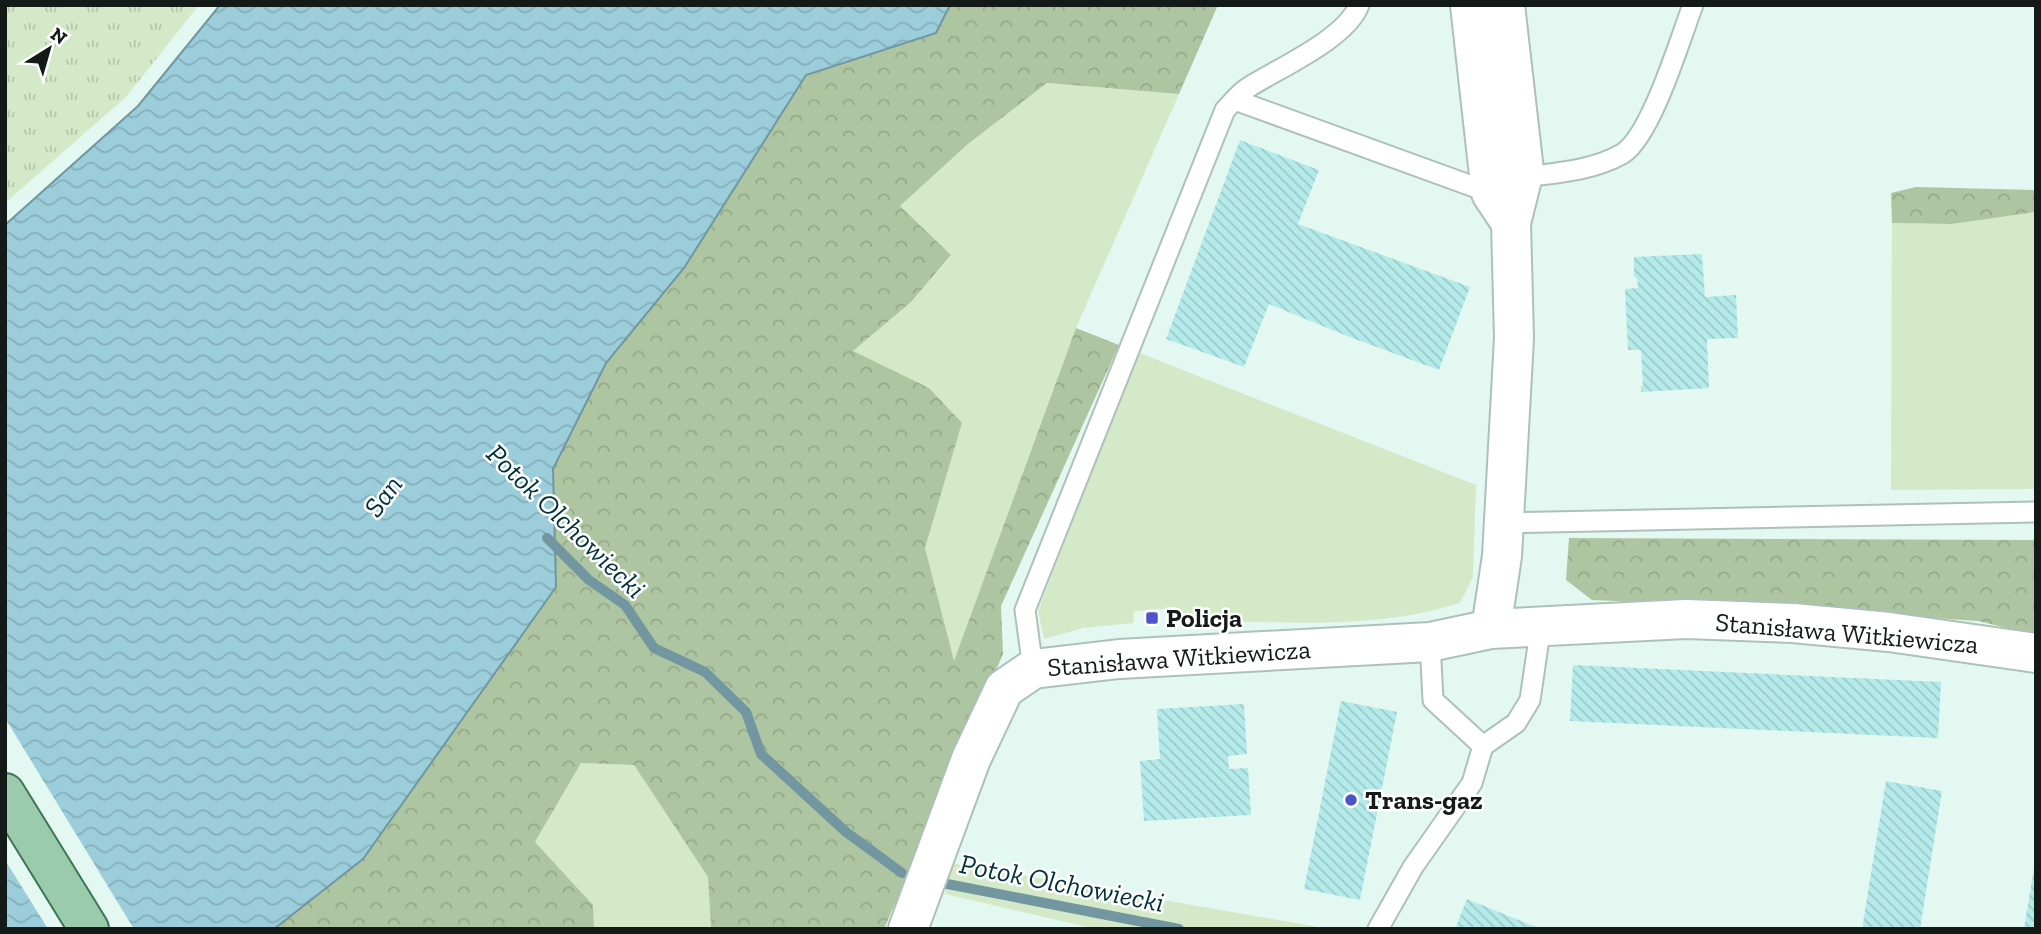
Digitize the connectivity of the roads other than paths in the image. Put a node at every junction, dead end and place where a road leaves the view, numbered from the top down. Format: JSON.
{"nodes":[{"id":1,"x":1359,"y":5,"type":"edge"},
{"id":2,"x":1470,"y":5,"type":"edge"},
{"id":3,"x":1505,"y":5,"type":"edge"},
{"id":4,"x":1693,"y":5,"type":"edge"},
{"id":5,"x":1235,"y":100,"type":"junction"},
{"id":6,"x":1508,"y":198,"type":"junction"},
{"id":7,"x":2036,"y":512,"type":"edge"},
{"id":8,"x":1504,"y":523,"type":"junction"},
{"id":9,"x":1541,"y":625,"type":"junction"},
{"id":10,"x":1491,"y":629,"type":"junction"},
{"id":11,"x":1430,"y":642,"type":"junction"},
{"id":12,"x":2036,"y":653,"type":"edge"},
{"id":13,"x":1033,"y":669,"type":"junction"},
{"id":14,"x":1483,"y":746,"type":"junction"},
{"id":15,"x":5,"y":793,"type":"edge"},
{"id":16,"x":89,"y":929,"type":"edge"},
{"id":17,"x":908,"y":929,"type":"edge"},
{"id":18,"x":1378,"y":929,"type":"edge"}],
"edges":[{"from":1,"to":5,"type":"lane"},
{"from":2,"to":6,"type":"street"},
{"from":3,"to":6,"type":"street"},
{"from":4,"to":6,"type":"lane"},
{"from":5,"to":6,"type":"lane"},
{"from":5,"to":13,"type":"lane"},
{"from":6,"to":8,"type":"street"},
{"from":7,"to":8,"type":"lane"},
{"from":8,"to":10,"type":"street"},
{"from":9,"to":10,"type":"street","name":"Stanisława Witkiewicza"},
{"from":9,"to":12,"type":"street","name":"Stanisława Witkiewicza"},
{"from":9,"to":14,"type":"lane"},
{"from":10,"to":11,"type":"street","name":"Stanisława Witkiewicza"},
{"from":11,"to":13,"type":"street","name":"Stanisława Witkiewicza"},
{"from":11,"to":14,"type":"lane"},
{"from":13,"to":17,"type":"street","name":"Stanisława Witkiewicza"},
{"from":14,"to":18,"type":"lane"},
{"from":15,"to":16,"type":"main road"}]}
